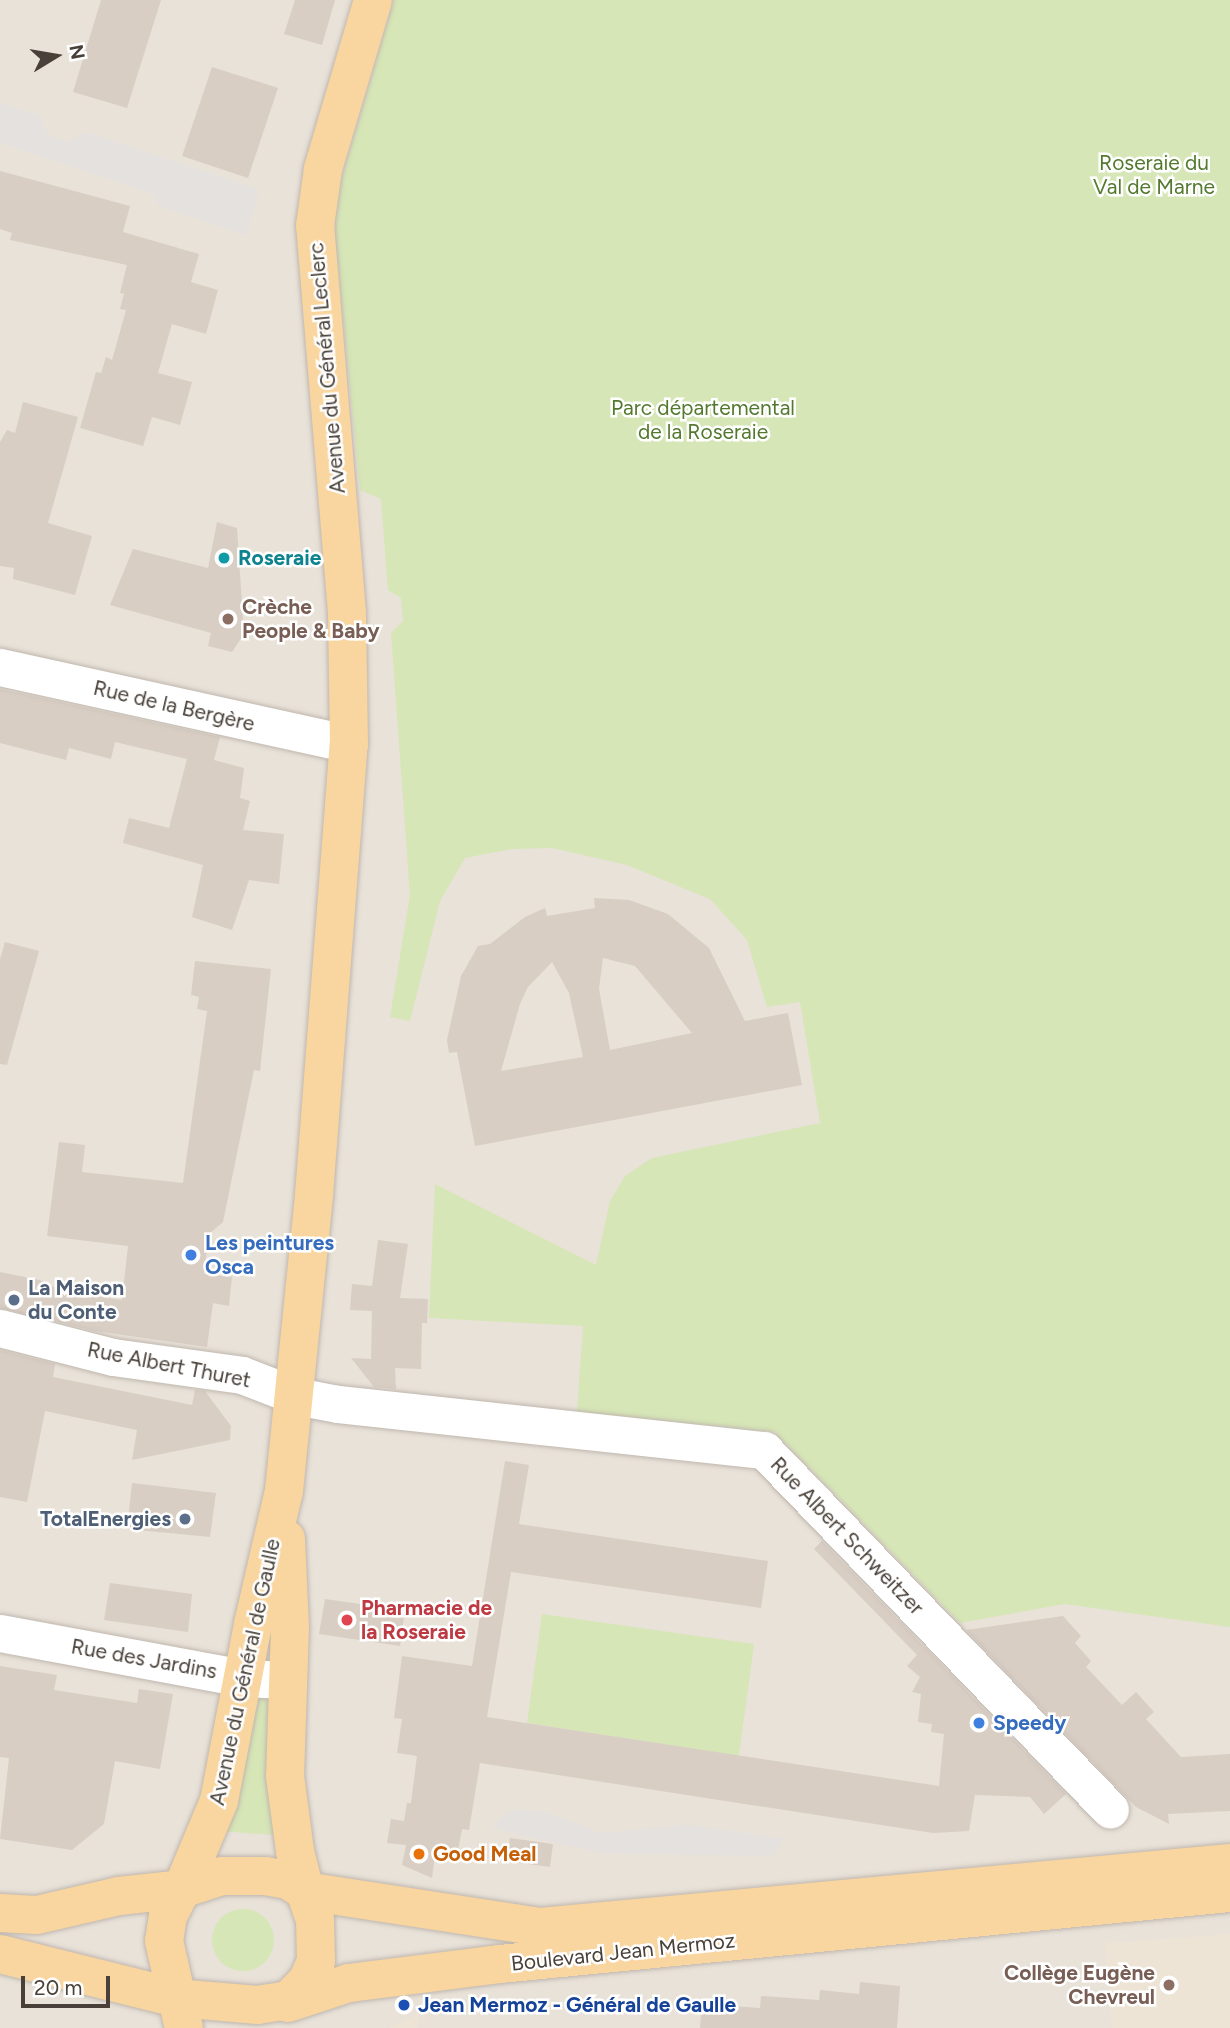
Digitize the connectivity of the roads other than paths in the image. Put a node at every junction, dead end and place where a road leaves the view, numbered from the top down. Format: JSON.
{"nodes":[{"id":1,"x":373,"y":0,"type":"edge"},
{"id":2,"x":0,"y":667,"type":"edge"},
{"id":3,"x":349,"y":744,"type":"junction"},
{"id":4,"x":314,"y":1195,"type":"joint"},
{"id":5,"x":0,"y":1328,"type":"edge"},
{"id":6,"x":296,"y":1396,"type":"junction"},
{"id":7,"x":284,"y":1491,"type":"junction"},
{"id":8,"x":0,"y":1633,"type":"edge"},
{"id":9,"x":243,"y":1678,"type":"junction"},
{"id":10,"x":288,"y":1679,"type":"junction"},
{"id":11,"x":1110,"y":1810,"type":"dead end"},
{"id":12,"x":1230,"y":1864,"type":"edge"},
{"id":13,"x":182,"y":1889,"type":"junction"},
{"id":14,"x":305,"y":1891,"type":"junction"},
{"id":15,"x":1230,"y":1893,"type":"edge"},
{"id":16,"x":958,"y":1903,"type":"junction"},
{"id":17,"x":0,"y":1913,"type":"edge"},
{"id":18,"x":0,"y":1954,"type":"edge"},
{"id":19,"x":181,"y":2013,"type":"edge"},
{"id":20,"x":283,"y":2014,"type":"edge"}],
"edges":[{"from":1,"to":3,"type":"main road","name":"Avenue du Général Leclerc"},
{"from":2,"to":3,"type":"street","name":"Rue de la Bergère"},
{"from":3,"to":4,"type":"main road","name":"Avenue du Général Leclerc"},
{"from":4,"to":6,"type":"main road","name":"Avenue du Général de Gaulle"},
{"from":5,"to":6,"type":"street","name":"Rue Albert Thuret"},
{"from":6,"to":7,"type":"main road","name":"Avenue du Général de Gaulle"},
{"from":6,"to":11,"type":"street","name":"Rue Albert Schweitzer"},
{"from":7,"to":9,"type":"main road","name":"Avenue du Général de Gaulle"},
{"from":7,"to":10,"type":"main road","name":"Avenue du Général de Gaulle"},
{"from":8,"to":9,"type":"street","name":"Rue des Jardins"},
{"from":9,"to":10,"type":"street","name":"Rue des Jardins"},
{"from":9,"to":13,"type":"main road","name":"Avenue du Général de Gaulle"},
{"from":10,"to":14,"type":"main road","name":"Avenue du Général de Gaulle"},
{"from":12,"to":16,"type":"main road"},
{"from":13,"to":14,"type":"main road","name":"Boulevard Jean Mermoz"},
{"from":13,"to":17,"type":"main road","name":"Boulevard Jean Mermoz"},
{"from":13,"to":19,"type":"main road"},
{"from":14,"to":16,"type":"main road","name":"Boulevard Jean Mermoz"},
{"from":14,"to":20,"type":"main road"},
{"from":15,"to":16,"type":"main road"},
{"from":16,"to":20,"type":"main road","name":"Boulevard Jean Mermoz"},
{"from":18,"to":19,"type":"main road","name":"Boulevard Jean Mermoz"},
{"from":19,"to":20,"type":"main road","name":"Boulevard Jean Mermoz"}]}
